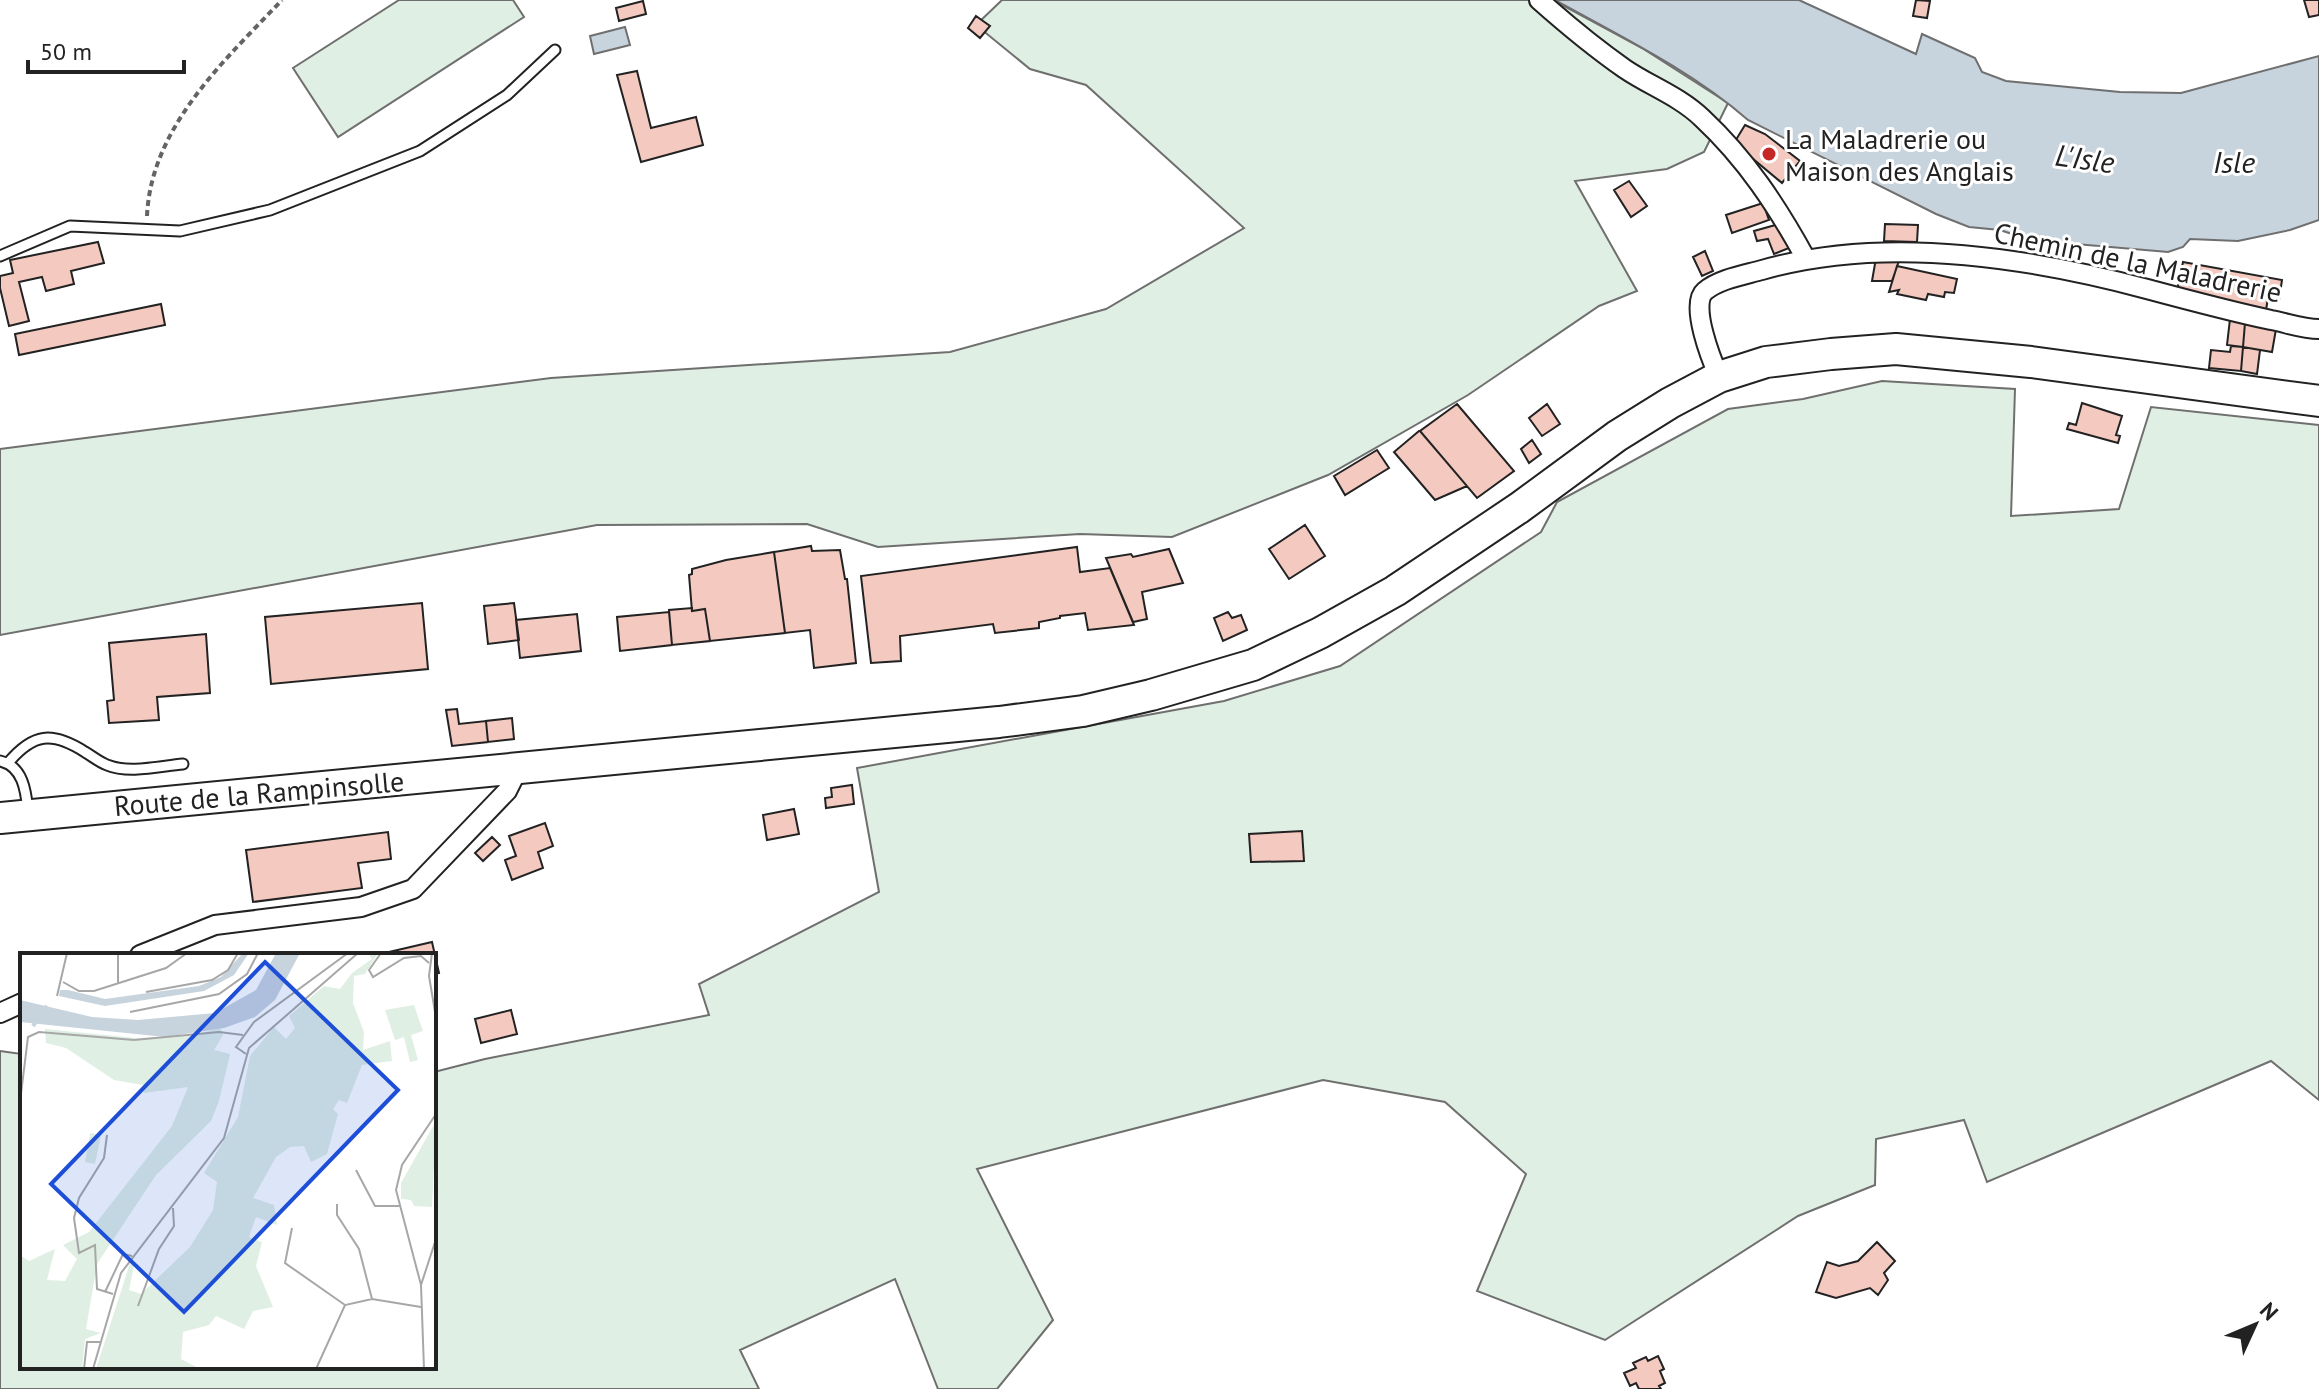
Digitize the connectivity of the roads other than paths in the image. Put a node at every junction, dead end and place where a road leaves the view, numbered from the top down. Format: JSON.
{"nodes":[{"id":1,"x":1539,"y":0,"type":"edge"},
{"id":2,"x":555,"y":50,"type":"dead end"},
{"id":3,"x":0,"y":256,"type":"edge"},
{"id":4,"x":1806,"y":259,"type":"junction"},
{"id":5,"x":2319,"y":329,"type":"edge"},
{"id":6,"x":1719,"y":377,"type":"junction"},
{"id":7,"x":2319,"y":401,"type":"edge"},
{"id":8,"x":4,"y":762,"type":"edge"},
{"id":9,"x":183,"y":764,"type":"dead end"},
{"id":10,"x":518,"y":769,"type":"junction"},
{"id":11,"x":14,"y":816,"type":"edge"},
{"id":12,"x":145,"y":953,"type":"edge"},
{"id":13,"x":20,"y":1004,"type":"edge"},
{"id":14,"x":0,"y":1013,"type":"edge"}],
"edges":[{"from":1,"to":4,"type":"street"},
{"from":2,"to":3,"type":"lane"},
{"from":4,"to":5,"type":"street","name":"Chemin de la Maladrerie"},
{"from":4,"to":6,"type":"street","name":"Chemin de la Maladrerie"},
{"from":6,"to":7,"type":"main road","name":"Route de la Rampinsolle"},
{"from":6,"to":10,"type":"main road","name":"Route de la Rampinsolle"},
{"from":8,"to":9,"type":"lane"},
{"from":8,"to":11,"type":"lane"},
{"from":10,"to":11,"type":"main road","name":"Route de la Rampinsolle"},
{"from":10,"to":12,"type":"street"},
{"from":13,"to":14,"type":"street"}]}
